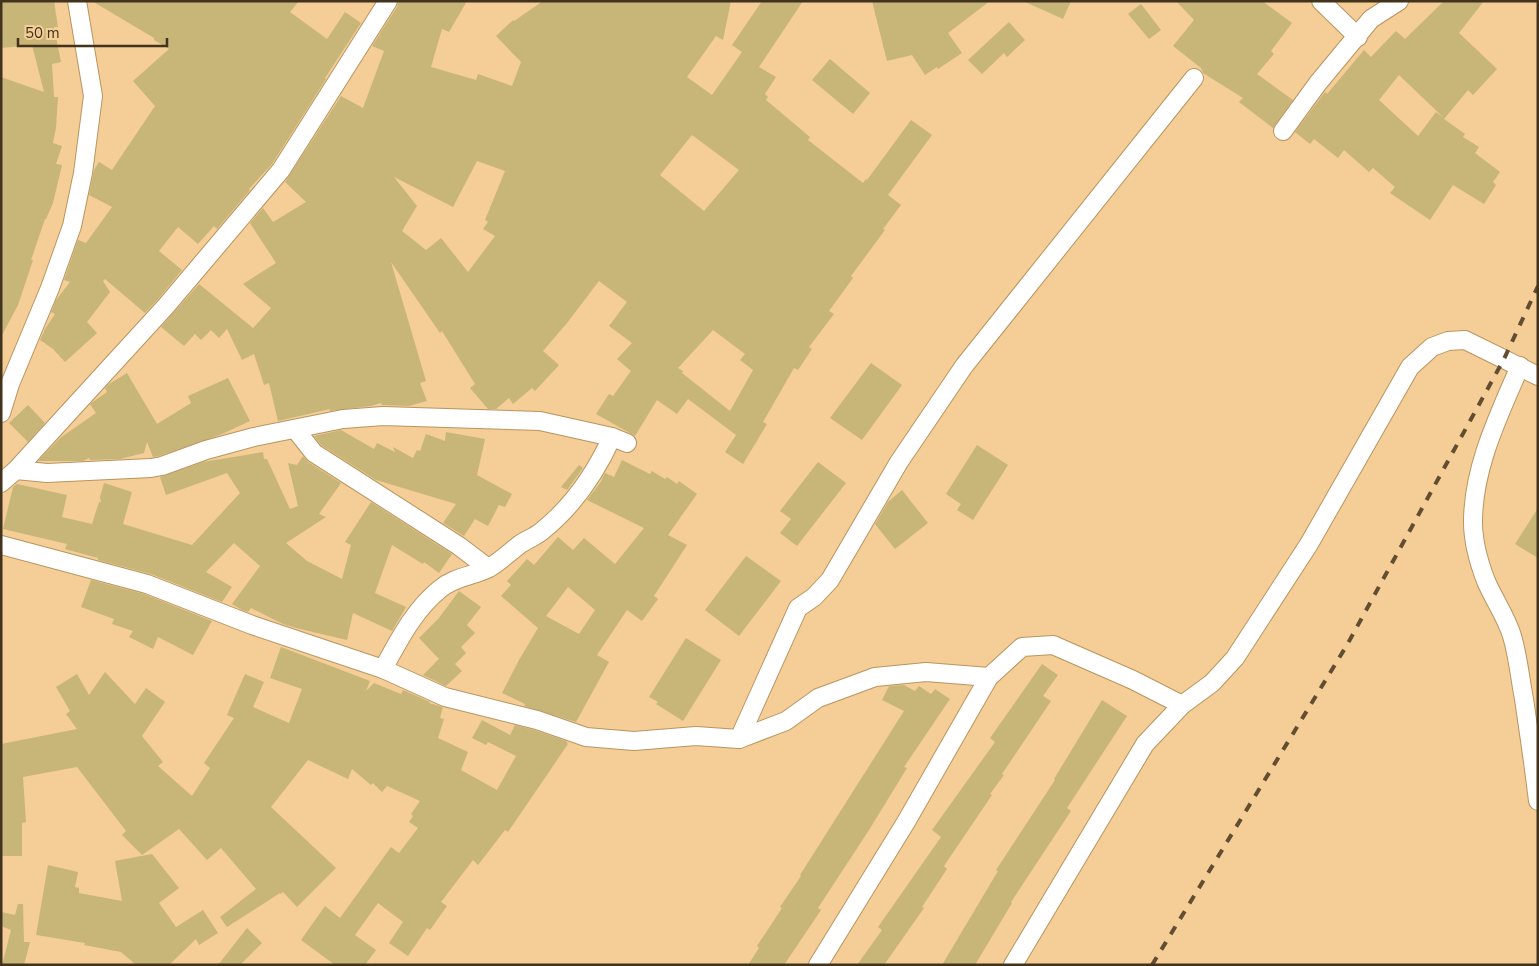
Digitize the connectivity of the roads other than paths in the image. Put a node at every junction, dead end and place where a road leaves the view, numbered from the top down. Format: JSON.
{"nodes":[{"id":1,"x":77,"y":1,"type":"edge"},
{"id":2,"x":388,"y":1,"type":"edge"},
{"id":3,"x":1321,"y":1,"type":"edge"},
{"id":4,"x":1399,"y":1,"type":"edge"},
{"id":5,"x":1358,"y":37,"type":"junction"},
{"id":6,"x":1194,"y":78,"type":"dead end"},
{"id":7,"x":1283,"y":131,"type":"dead end"},
{"id":8,"x":1520,"y":366,"type":"junction"},
{"id":9,"x":1538,"y":376,"type":"edge"},
{"id":10,"x":1,"y":413,"type":"edge"},
{"id":11,"x":295,"y":429,"type":"junction"},
{"id":12,"x":16,"y":470,"type":"junction"},
{"id":13,"x":1,"y":482,"type":"edge"},
{"id":14,"x":1,"y":546,"type":"edge"},
{"id":15,"x":488,"y":568,"type":"junction"},
{"id":16,"x":383,"y":669,"type":"junction"},
{"id":17,"x":989,"y":676,"type":"junction"},
{"id":18,"x":1182,"y":705,"type":"junction"},
{"id":19,"x":739,"y":739,"type":"junction"},
{"id":20,"x":1538,"y":801,"type":"edge"},
{"id":21,"x":818,"y":965,"type":"edge"},
{"id":22,"x":1013,"y":965,"type":"edge"}],
"edges":[{"from":1,"to":10,"type":"street"},
{"from":2,"to":12,"type":"street"},
{"from":3,"to":5,"type":"street"},
{"from":4,"to":5,"type":"street"},
{"from":5,"to":7,"type":"street"},
{"from":6,"to":19,"type":"street"},
{"from":8,"to":9,"type":"street"},
{"from":8,"to":18,"type":"street"},
{"from":8,"to":20,"type":"street"},
{"from":11,"to":12,"type":"street"},
{"from":11,"to":15,"type":"street"},
{"from":11,"to":15,"type":"street"},
{"from":12,"to":13,"type":"street"},
{"from":14,"to":16,"type":"street"},
{"from":15,"to":16,"type":"street"},
{"from":16,"to":19,"type":"street"},
{"from":17,"to":18,"type":"street"},
{"from":17,"to":19,"type":"street"},
{"from":17,"to":21,"type":"street"},
{"from":18,"to":22,"type":"street"}]}
